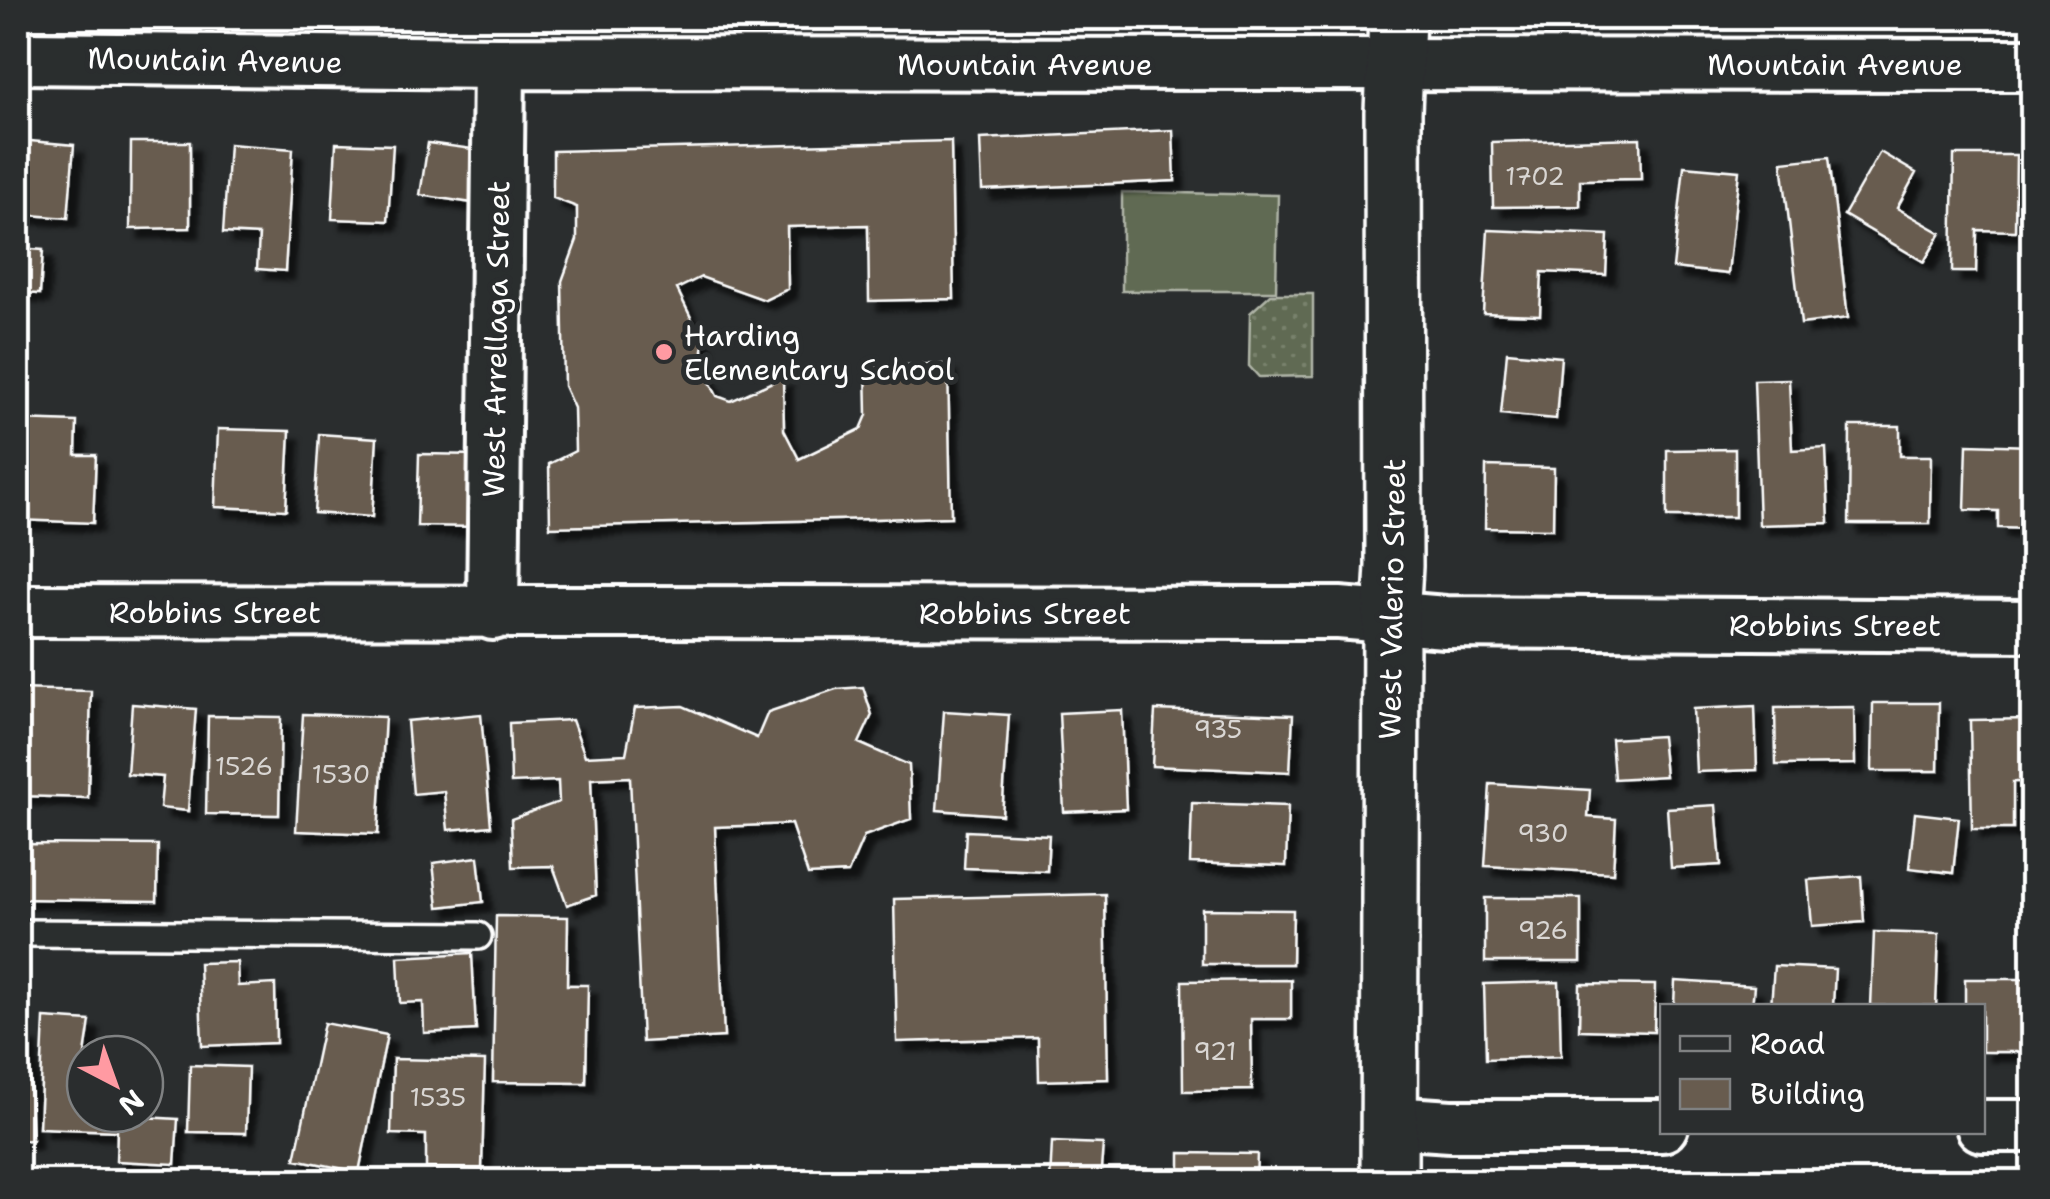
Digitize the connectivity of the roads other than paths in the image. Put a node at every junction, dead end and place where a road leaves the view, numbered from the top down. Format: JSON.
{"nodes":[{"id":1,"x":1397,"y":41,"type":"edge"},
{"id":2,"x":18,"y":58,"type":"edge"},
{"id":3,"x":499,"y":63,"type":"junction"},
{"id":4,"x":2032,"y":65,"type":"edge"},
{"id":5,"x":18,"y":611,"type":"edge"},
{"id":6,"x":493,"y":614,"type":"junction"},
{"id":7,"x":1391,"y":619,"type":"junction"},
{"id":8,"x":2032,"y":626,"type":"edge"},
{"id":9,"x":18,"y":933,"type":"edge"},
{"id":10,"x":478,"y":936,"type":"dead end"},
{"id":11,"x":1390,"y":1122,"type":"junction"},
{"id":12,"x":1660,"y":1126,"type":"edge"},
{"id":13,"x":1985,"y":1126,"type":"edge"},
{"id":14,"x":2032,"y":1126,"type":"edge"},
{"id":15,"x":1389,"y":1182,"type":"edge"}],
"edges":[{"from":1,"to":3,"type":"street","name":"Mountain Avenue"},
{"from":1,"to":4,"type":"street","name":"Mountain Avenue"},
{"from":1,"to":7,"type":"street","name":"West Valerio Street"},
{"from":2,"to":3,"type":"street","name":"Mountain Avenue"},
{"from":3,"to":6,"type":"street","name":"West Arrellaga Street"},
{"from":5,"to":6,"type":"street","name":"Robbins Street"},
{"from":6,"to":7,"type":"street","name":"Robbins Street"},
{"from":7,"to":8,"type":"street","name":"Robbins Street"},
{"from":7,"to":11,"type":"street","name":"West Valerio Street"},
{"from":9,"to":10,"type":"lane"},
{"from":11,"to":12,"type":"street"},
{"from":11,"to":15,"type":"street","name":"West Valerio Street"},
{"from":13,"to":14,"type":"street"}]}
